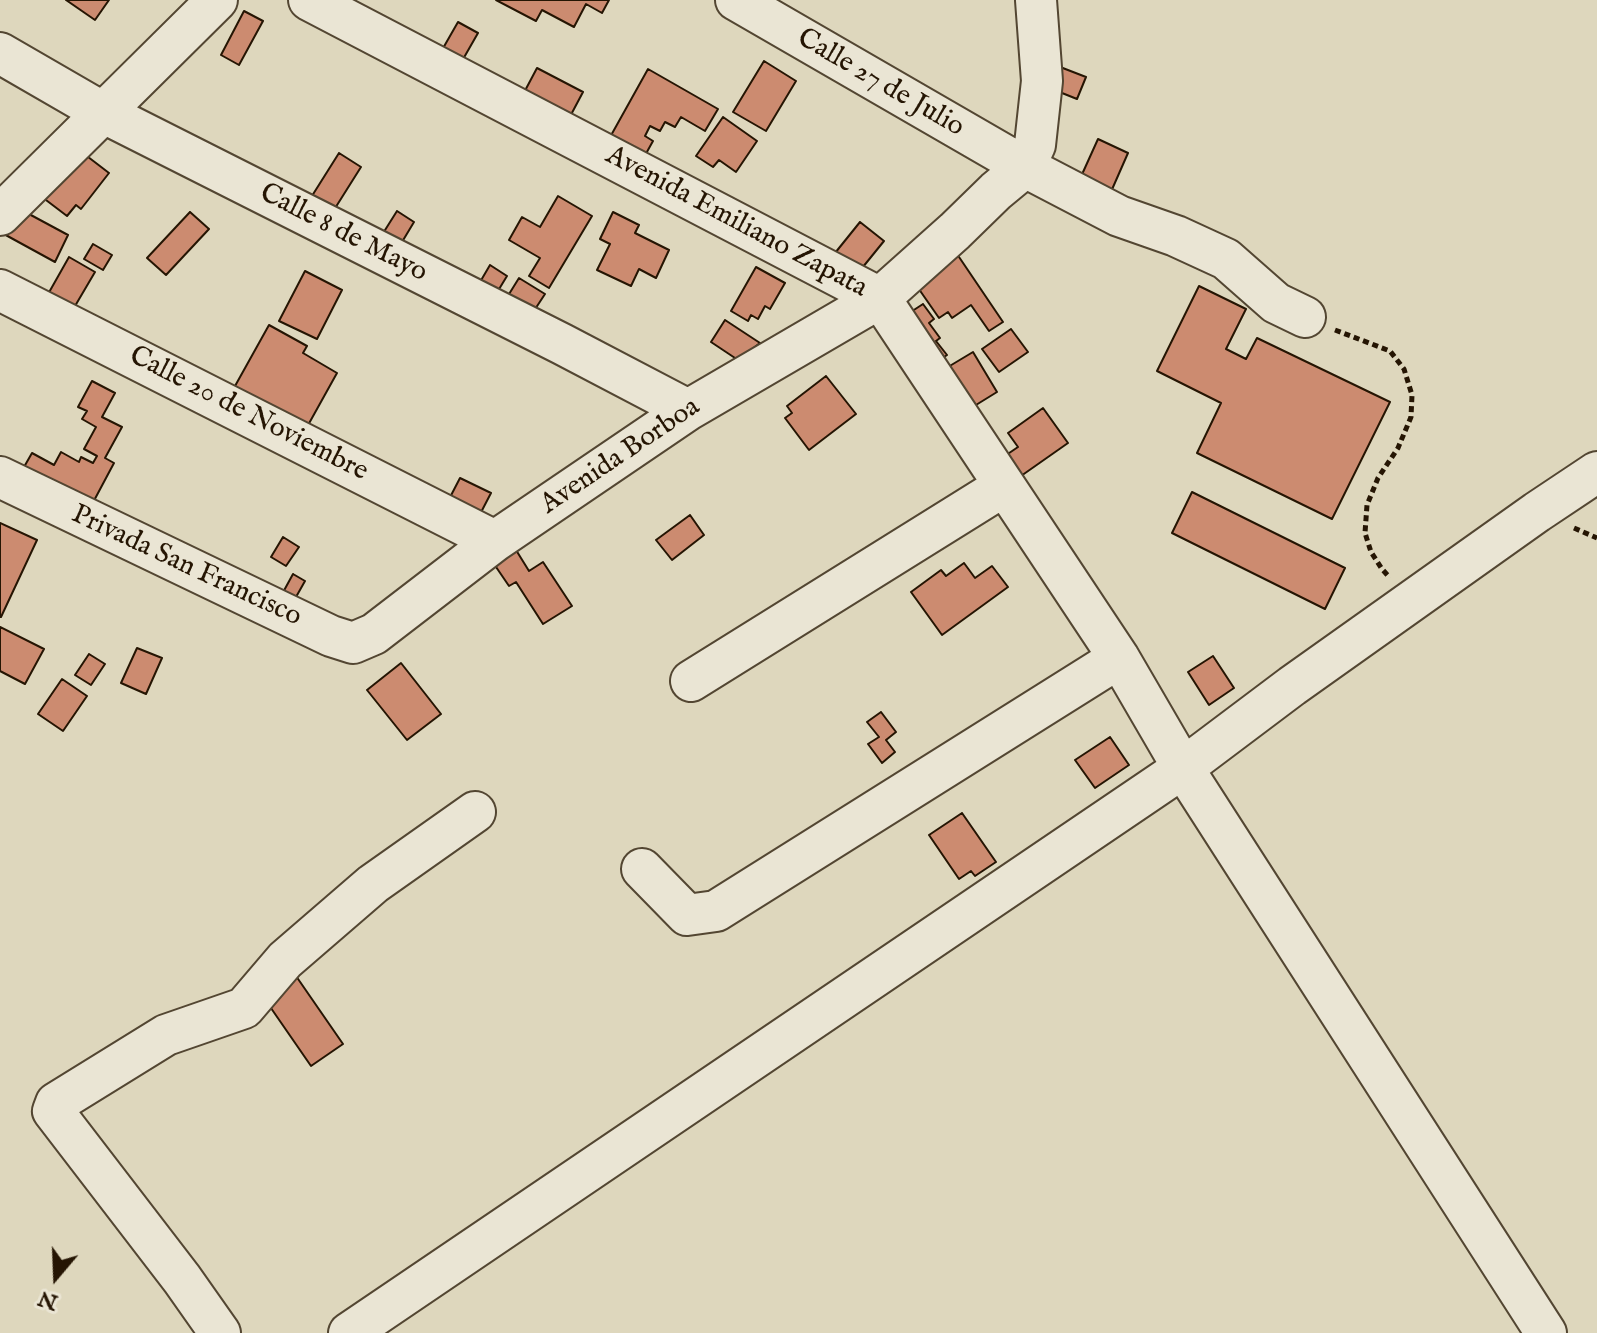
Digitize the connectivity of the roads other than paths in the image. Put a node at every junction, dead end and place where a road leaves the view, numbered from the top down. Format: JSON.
{"nodes":[{"id":1,"x":217,"y":0,"type":"edge"},
{"id":2,"x":309,"y":0,"type":"edge"},
{"id":3,"x":736,"y":0,"type":"edge"},
{"id":4,"x":1036,"y":0,"type":"edge"},
{"id":5,"x":0,"y":53,"type":"edge"},
{"id":6,"x":102,"y":112,"type":"junction"},
{"id":7,"x":1025,"y":167,"type":"junction"},
{"id":8,"x":0,"y":215,"type":"edge"},
{"id":9,"x":0,"y":290,"type":"edge"},
{"id":10,"x":880,"y":298,"type":"junction"},
{"id":11,"x":1305,"y":317,"type":"road end"},
{"id":12,"x":688,"y":410,"type":"junction"},
{"id":13,"x":1597,"y":472,"type":"edge"},
{"id":14,"x":0,"y":477,"type":"edge"},
{"id":15,"x":1004,"y":486,"type":"junction"},
{"id":16,"x":495,"y":541,"type":"junction"},
{"id":17,"x":374,"y":634,"type":"joint"},
{"id":18,"x":1119,"y":658,"type":"junction"},
{"id":19,"x":691,"y":681,"type":"dead end"},
{"id":20,"x":1183,"y":768,"type":"junction"},
{"id":21,"x":475,"y":812,"type":"dead end"},
{"id":22,"x":642,"y":869,"type":"dead end"},
{"id":23,"x":220,"y":1333,"type":"edge"},
{"id":24,"x":349,"y":1333,"type":"edge"},
{"id":25,"x":1546,"y":1333,"type":"edge"}],
"edges":[{"from":1,"to":6,"type":"street"},
{"from":2,"to":10,"type":"street","name":"Avenida Emiliano Zapata"},
{"from":3,"to":7,"type":"street","name":"Calle 27 de Julio"},
{"from":4,"to":7,"type":"street"},
{"from":5,"to":6,"type":"street","name":"Calle 8 de Mayo"},
{"from":6,"to":8,"type":"street"},
{"from":6,"to":12,"type":"street","name":"Calle 8 de Mayo"},
{"from":7,"to":10,"type":"street","name":"Avenida Borboa"},
{"from":7,"to":11,"type":"street","name":"Calle 27 de Julio"},
{"from":9,"to":16,"type":"street","name":"Calle 20 de Noviembre"},
{"from":10,"to":12,"type":"street","name":"Avenida Borboa"},
{"from":10,"to":15,"type":"street","name":"Avenida Emiliano Zapata"},
{"from":12,"to":16,"type":"street","name":"Avenida Borboa"},
{"from":13,"to":20,"type":"street"},
{"from":14,"to":17,"type":"street","name":"Privada San Francisco"},
{"from":15,"to":18,"type":"street","name":"Avenida Emiliano Zapata"},
{"from":15,"to":19,"type":"street"},
{"from":16,"to":17,"type":"street","name":"Avenida Borboa"},
{"from":18,"to":20,"type":"street","name":"Avenida Emiliano Zapata"},
{"from":18,"to":22,"type":"street"},
{"from":20,"to":24,"type":"street"},
{"from":20,"to":25,"type":"street","name":"Avenida Emiliano Zapata"},
{"from":21,"to":23,"type":"street"}]}
